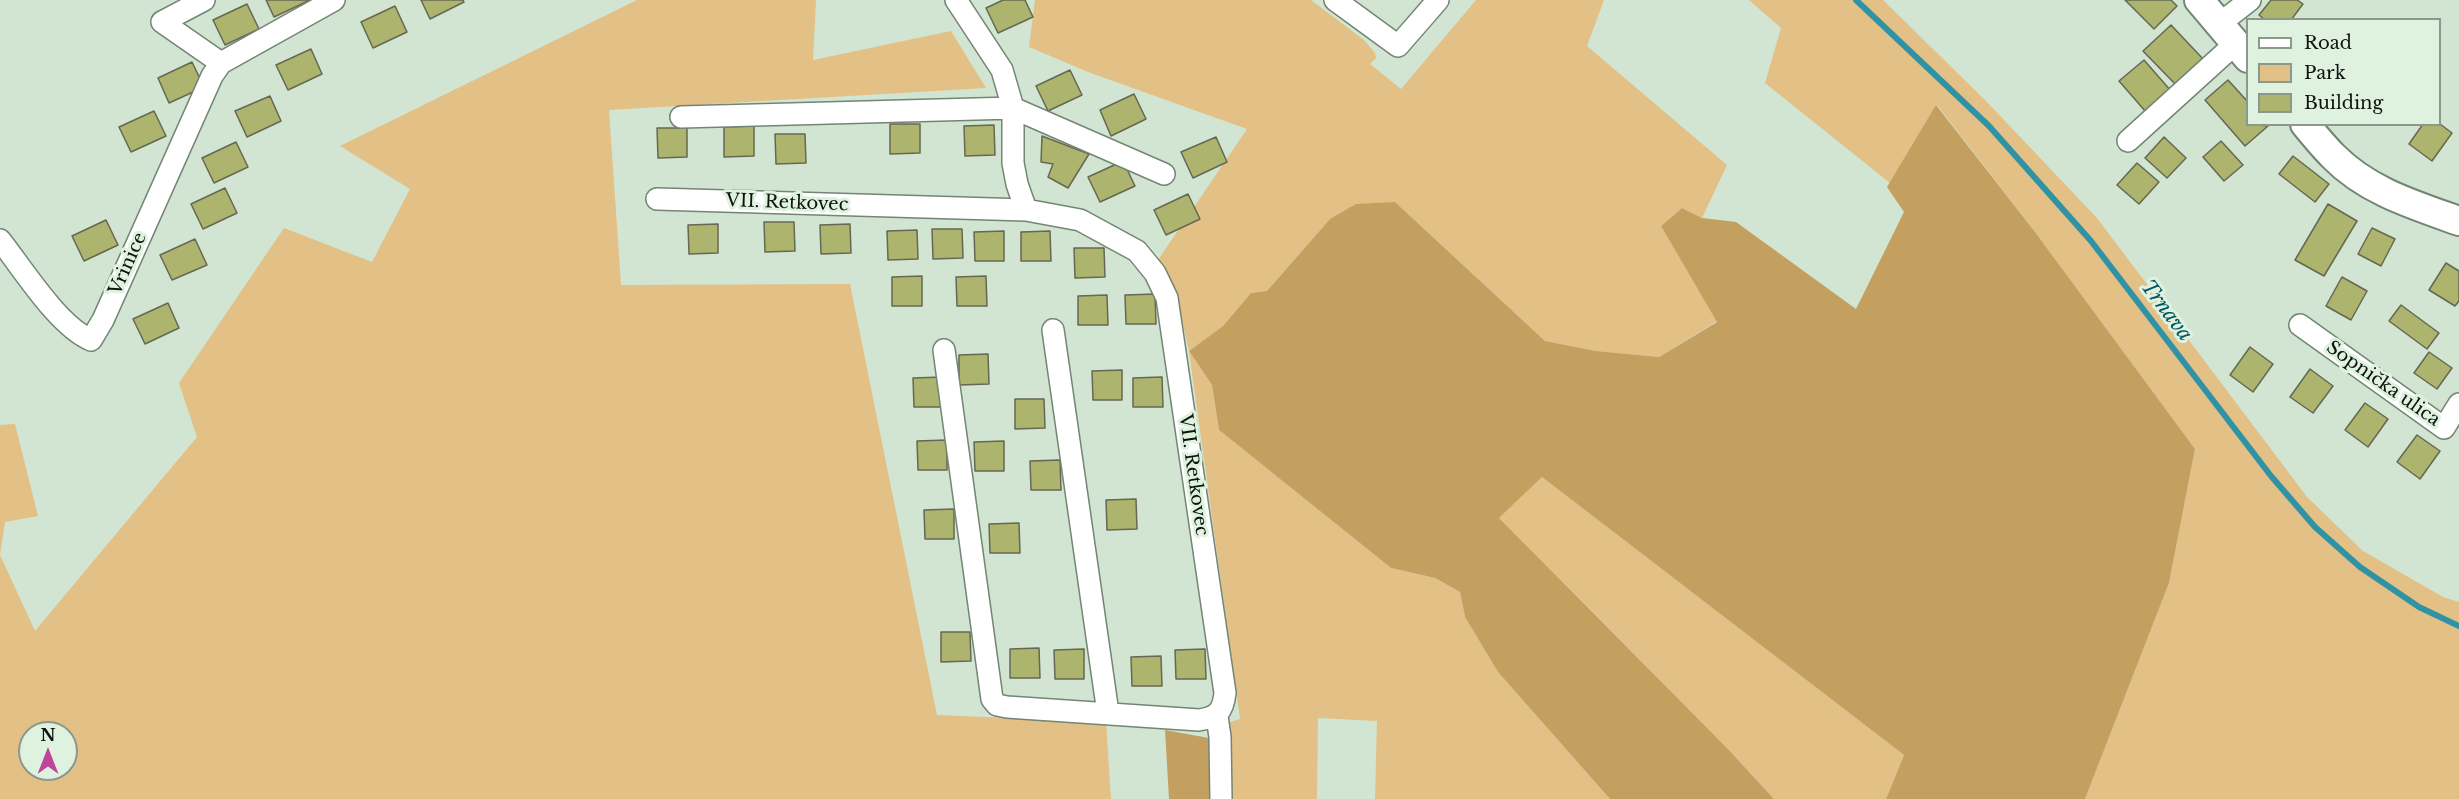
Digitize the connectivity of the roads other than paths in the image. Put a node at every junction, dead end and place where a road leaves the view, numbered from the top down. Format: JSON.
{"nodes":[{"id":1,"x":204,"y":0,"type":"edge"},
{"id":2,"x":334,"y":0,"type":"edge"},
{"id":3,"x":956,"y":0,"type":"edge"},
{"id":4,"x":1335,"y":0,"type":"edge"},
{"id":5,"x":1438,"y":0,"type":"edge"},
{"id":6,"x":2199,"y":0,"type":"edge"},
{"id":7,"x":2250,"y":0,"type":"edge"},
{"id":8,"x":2233,"y":42,"type":"edge"},
{"id":9,"x":221,"y":63,"type":"junction"},
{"id":10,"x":1013,"y":108,"type":"junction"},
{"id":11,"x":681,"y":117,"type":"dead end"},
{"id":12,"x":2307,"y":126,"type":"edge"},
{"id":13,"x":2128,"y":141,"type":"dead end"},
{"id":14,"x":1164,"y":174,"type":"dead end"},
{"id":15,"x":657,"y":200,"type":"dead end"},
{"id":16,"x":1026,"y":210,"type":"junction"},
{"id":17,"x":2459,"y":221,"type":"edge"},
{"id":18,"x":0,"y":240,"type":"edge"},
{"id":19,"x":2300,"y":325,"type":"dead end"},
{"id":20,"x":1053,"y":330,"type":"dead end"},
{"id":21,"x":944,"y":350,"type":"dead end"},
{"id":22,"x":2459,"y":404,"type":"edge"},
{"id":23,"x":1108,"y":713,"type":"junction"},
{"id":24,"x":1217,"y":716,"type":"junction"},
{"id":25,"x":1221,"y":799,"type":"edge"}],
"edges":[{"from":1,"to":9,"type":"street"},
{"from":2,"to":9,"type":"street"},
{"from":3,"to":10,"type":"street"},
{"from":4,"to":5,"type":"street"},
{"from":6,"to":8,"type":"street"},
{"from":7,"to":8,"type":"street"},
{"from":8,"to":13,"type":"street"},
{"from":9,"to":18,"type":"street","name":"Vrinice"},
{"from":10,"to":11,"type":"street"},
{"from":10,"to":14,"type":"street"},
{"from":10,"to":16,"type":"street"},
{"from":12,"to":17,"type":"street"},
{"from":15,"to":16,"type":"street","name":"VII. Retkovec"},
{"from":16,"to":24,"type":"street","name":"VII. Retkovec"},
{"from":19,"to":22,"type":"street","name":"Sopnička ulica"},
{"from":20,"to":23,"type":"street"},
{"from":21,"to":23,"type":"street"},
{"from":23,"to":24,"type":"street"},
{"from":24,"to":25,"type":"street"}]}
